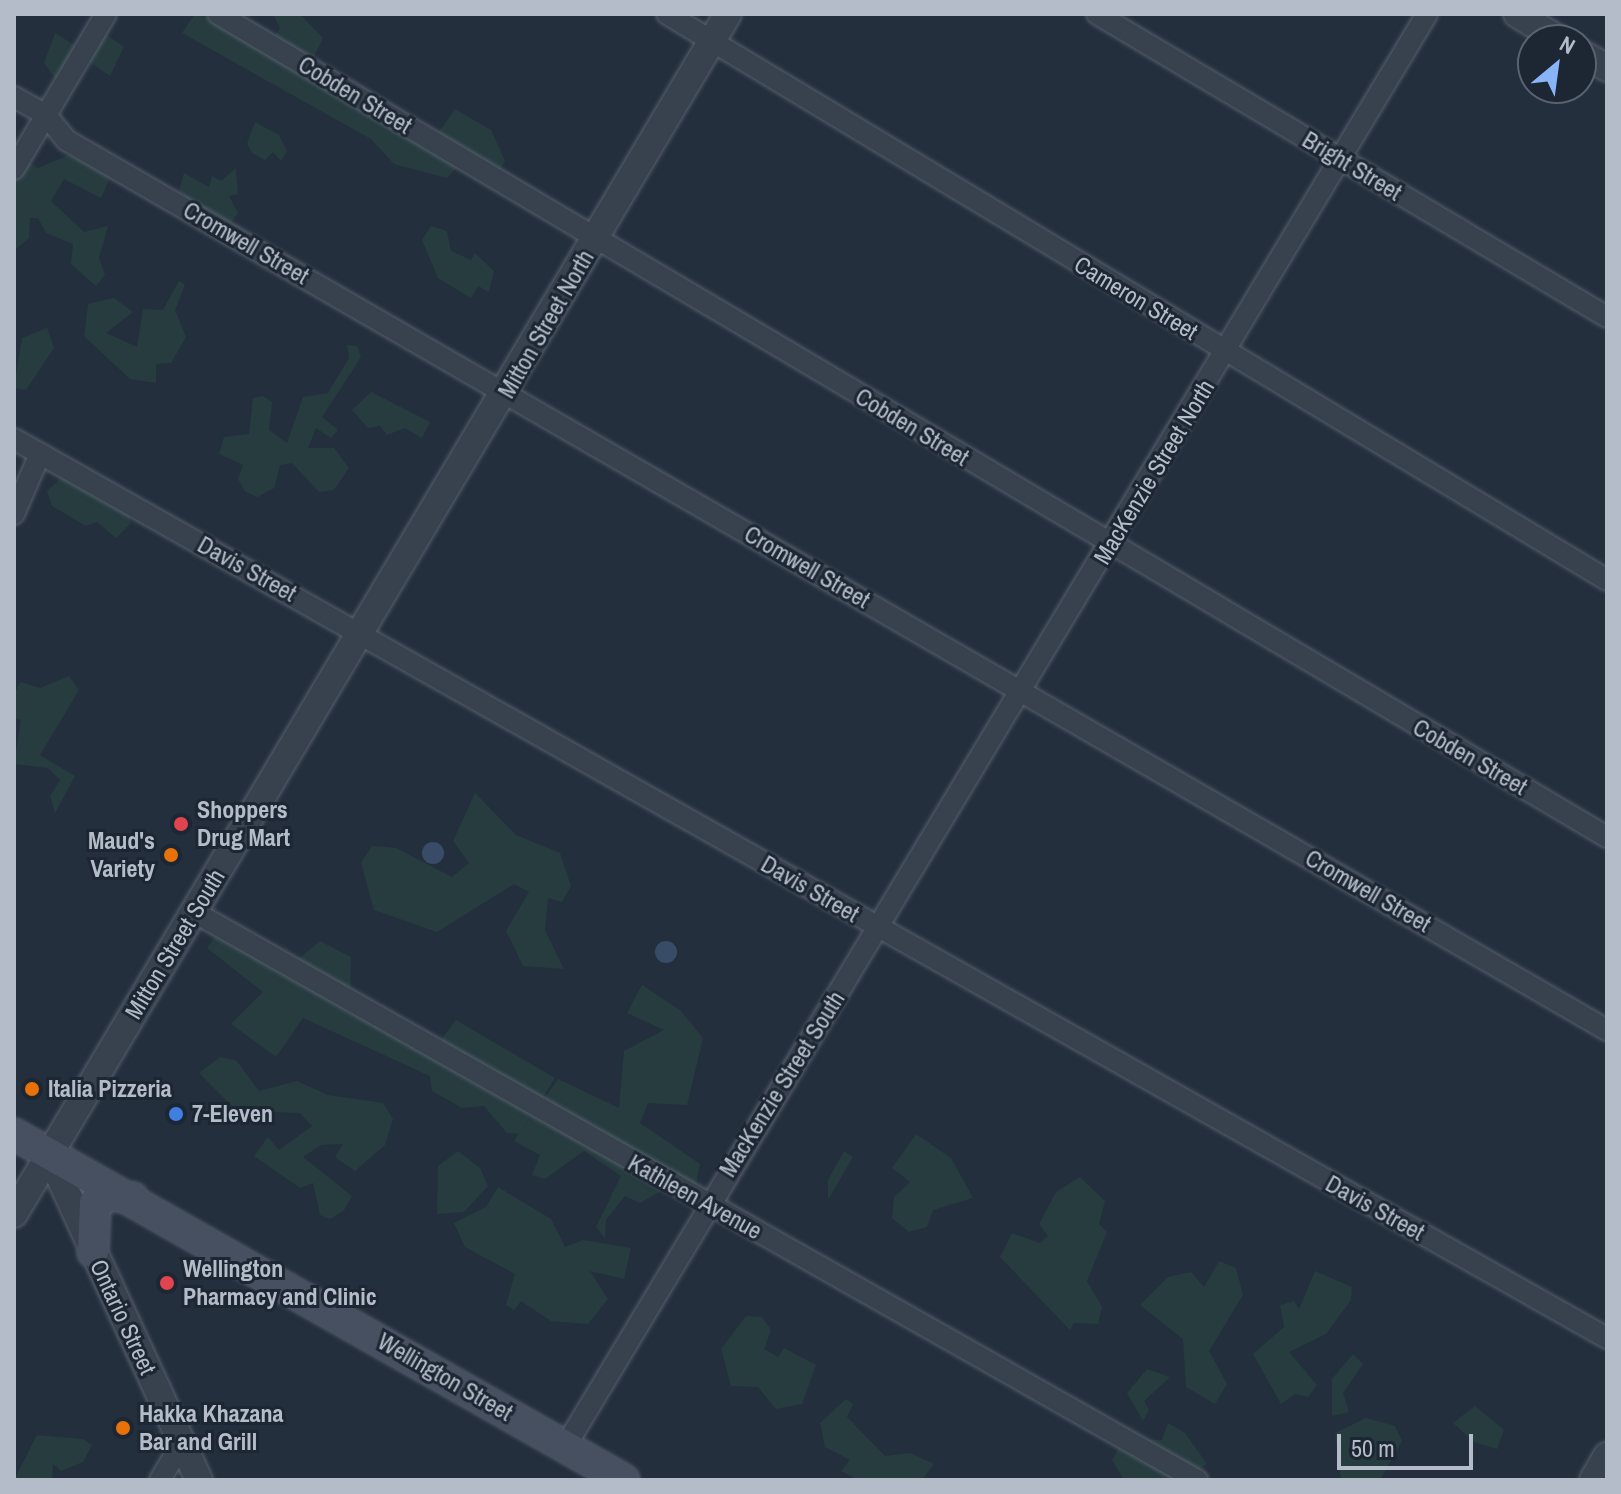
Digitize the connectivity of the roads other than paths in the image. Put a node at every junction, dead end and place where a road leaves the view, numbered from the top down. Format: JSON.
{"nodes":[{"id":1,"x":106,"y":14,"type":"edge"},
{"id":2,"x":218,"y":14,"type":"edge"},
{"id":3,"x":667,"y":14,"type":"edge"},
{"id":4,"x":728,"y":14,"type":"edge"},
{"id":5,"x":1097,"y":14,"type":"edge"},
{"id":6,"x":1427,"y":14,"type":"edge"},
{"id":7,"x":711,"y":41,"type":"junction"},
{"id":8,"x":14,"y":97,"type":"edge"},
{"id":9,"x":46,"y":115,"type":"junction"},
{"id":10,"x":1341,"y":159,"type":"junction"},
{"id":11,"x":14,"y":169,"type":"edge"},
{"id":12,"x":596,"y":239,"type":"junction"},
{"id":13,"x":1607,"y":317,"type":"edge"},
{"id":14,"x":1224,"y":352,"type":"junction"},
{"id":15,"x":507,"y":393,"type":"junction"},
{"id":16,"x":14,"y":439,"type":"edge"},
{"id":17,"x":40,"y":454,"type":"junction"},
{"id":18,"x":14,"y":514,"type":"edge"},
{"id":19,"x":1111,"y":545,"type":"junction"},
{"id":20,"x":1607,"y":580,"type":"edge"},
{"id":21,"x":362,"y":633,"type":"junction"},
{"id":22,"x":1023,"y":691,"type":"junction"},
{"id":23,"x":1607,"y":837,"type":"edge"},
{"id":24,"x":194,"y":912,"type":"junction"},
{"id":25,"x":877,"y":928,"type":"junction"},
{"id":26,"x":1607,"y":1030,"type":"edge"},
{"id":27,"x":14,"y":1134,"type":"edge"},
{"id":28,"x":49,"y":1154,"type":"junction"},
{"id":29,"x":133,"y":1198,"type":"junction"},
{"id":30,"x":708,"y":1204,"type":"junction"},
{"id":31,"x":14,"y":1214,"type":"edge"},
{"id":32,"x":93,"y":1252,"type":"junction"},
{"id":33,"x":1607,"y":1338,"type":"edge"},
{"id":34,"x":182,"y":1443,"type":"junction"},
{"id":35,"x":565,"y":1447,"type":"junction"},
{"id":36,"x":1607,"y":1456,"type":"edge"},
{"id":37,"x":160,"y":1480,"type":"edge"},
{"id":38,"x":199,"y":1480,"type":"edge"},
{"id":39,"x":624,"y":1480,"type":"edge"},
{"id":40,"x":1197,"y":1480,"type":"edge"},
{"id":41,"x":1593,"y":1480,"type":"edge"}],
"edges":[{"from":1,"to":9,"type":"street"},
{"from":2,"to":12,"type":"street","name":"Cobden Street"},
{"from":3,"to":7,"type":"street","name":"Cameron Street"},
{"from":4,"to":7,"type":"street","name":"Mitton Street North"},
{"from":5,"to":10,"type":"street","name":"Bright Street"},
{"from":6,"to":10,"type":"street","name":"MacKenzie Street North"},
{"from":7,"to":12,"type":"street","name":"Mitton Street North"},
{"from":7,"to":14,"type":"street","name":"Cameron Street"},
{"from":8,"to":9,"type":"street","name":"Cromwell Street"},
{"from":9,"to":11,"type":"street"},
{"from":9,"to":15,"type":"street","name":"Cromwell Street"},
{"from":10,"to":13,"type":"street","name":"Bright Street"},
{"from":10,"to":14,"type":"street","name":"MacKenzie Street North"},
{"from":12,"to":15,"type":"street","name":"Mitton Street North"},
{"from":12,"to":19,"type":"street","name":"Cobden Street"},
{"from":14,"to":19,"type":"street","name":"MacKenzie Street North"},
{"from":14,"to":20,"type":"street","name":"Cameron Street"},
{"from":15,"to":21,"type":"street","name":"Mitton Street North"},
{"from":15,"to":22,"type":"street","name":"Cromwell Street"},
{"from":16,"to":17,"type":"street","name":"Davis Street"},
{"from":17,"to":18,"type":"street"},
{"from":17,"to":21,"type":"street","name":"Davis Street"},
{"from":19,"to":22,"type":"street","name":"MacKenzie Street North"},
{"from":19,"to":23,"type":"street","name":"Cobden Street"},
{"from":21,"to":24,"type":"street","name":"Mitton Street South"},
{"from":21,"to":25,"type":"street","name":"Davis Street"},
{"from":22,"to":25,"type":"street","name":"MacKenzie Street North"},
{"from":22,"to":26,"type":"street","name":"Cromwell Street"},
{"from":24,"to":28,"type":"street","name":"Mitton Street South"},
{"from":24,"to":30,"type":"street","name":"Kathleen Avenue"},
{"from":25,"to":30,"type":"street","name":"MacKenzie Street South"},
{"from":25,"to":33,"type":"street","name":"Davis Street"},
{"from":27,"to":28,"type":"main road","name":"Wellington Street"},
{"from":28,"to":29,"type":"main road","name":"Wellington Street"},
{"from":28,"to":31,"type":"street","name":"Mitton Street South"},
{"from":28,"to":32,"type":"street","name":"Ontario Street"},
{"from":29,"to":32,"type":"main road"},
{"from":29,"to":35,"type":"main road","name":"Wellington Street"},
{"from":30,"to":35,"type":"street","name":"MacKenzie Street South"},
{"from":30,"to":40,"type":"street","name":"Kathleen Avenue"},
{"from":32,"to":34,"type":"street","name":"Ontario Street"},
{"from":34,"to":37,"type":"street"},
{"from":34,"to":38,"type":"street","name":"Ontario Street"},
{"from":35,"to":39,"type":"main road","name":"Wellington Street"},
{"from":36,"to":41,"type":"street"}]}
